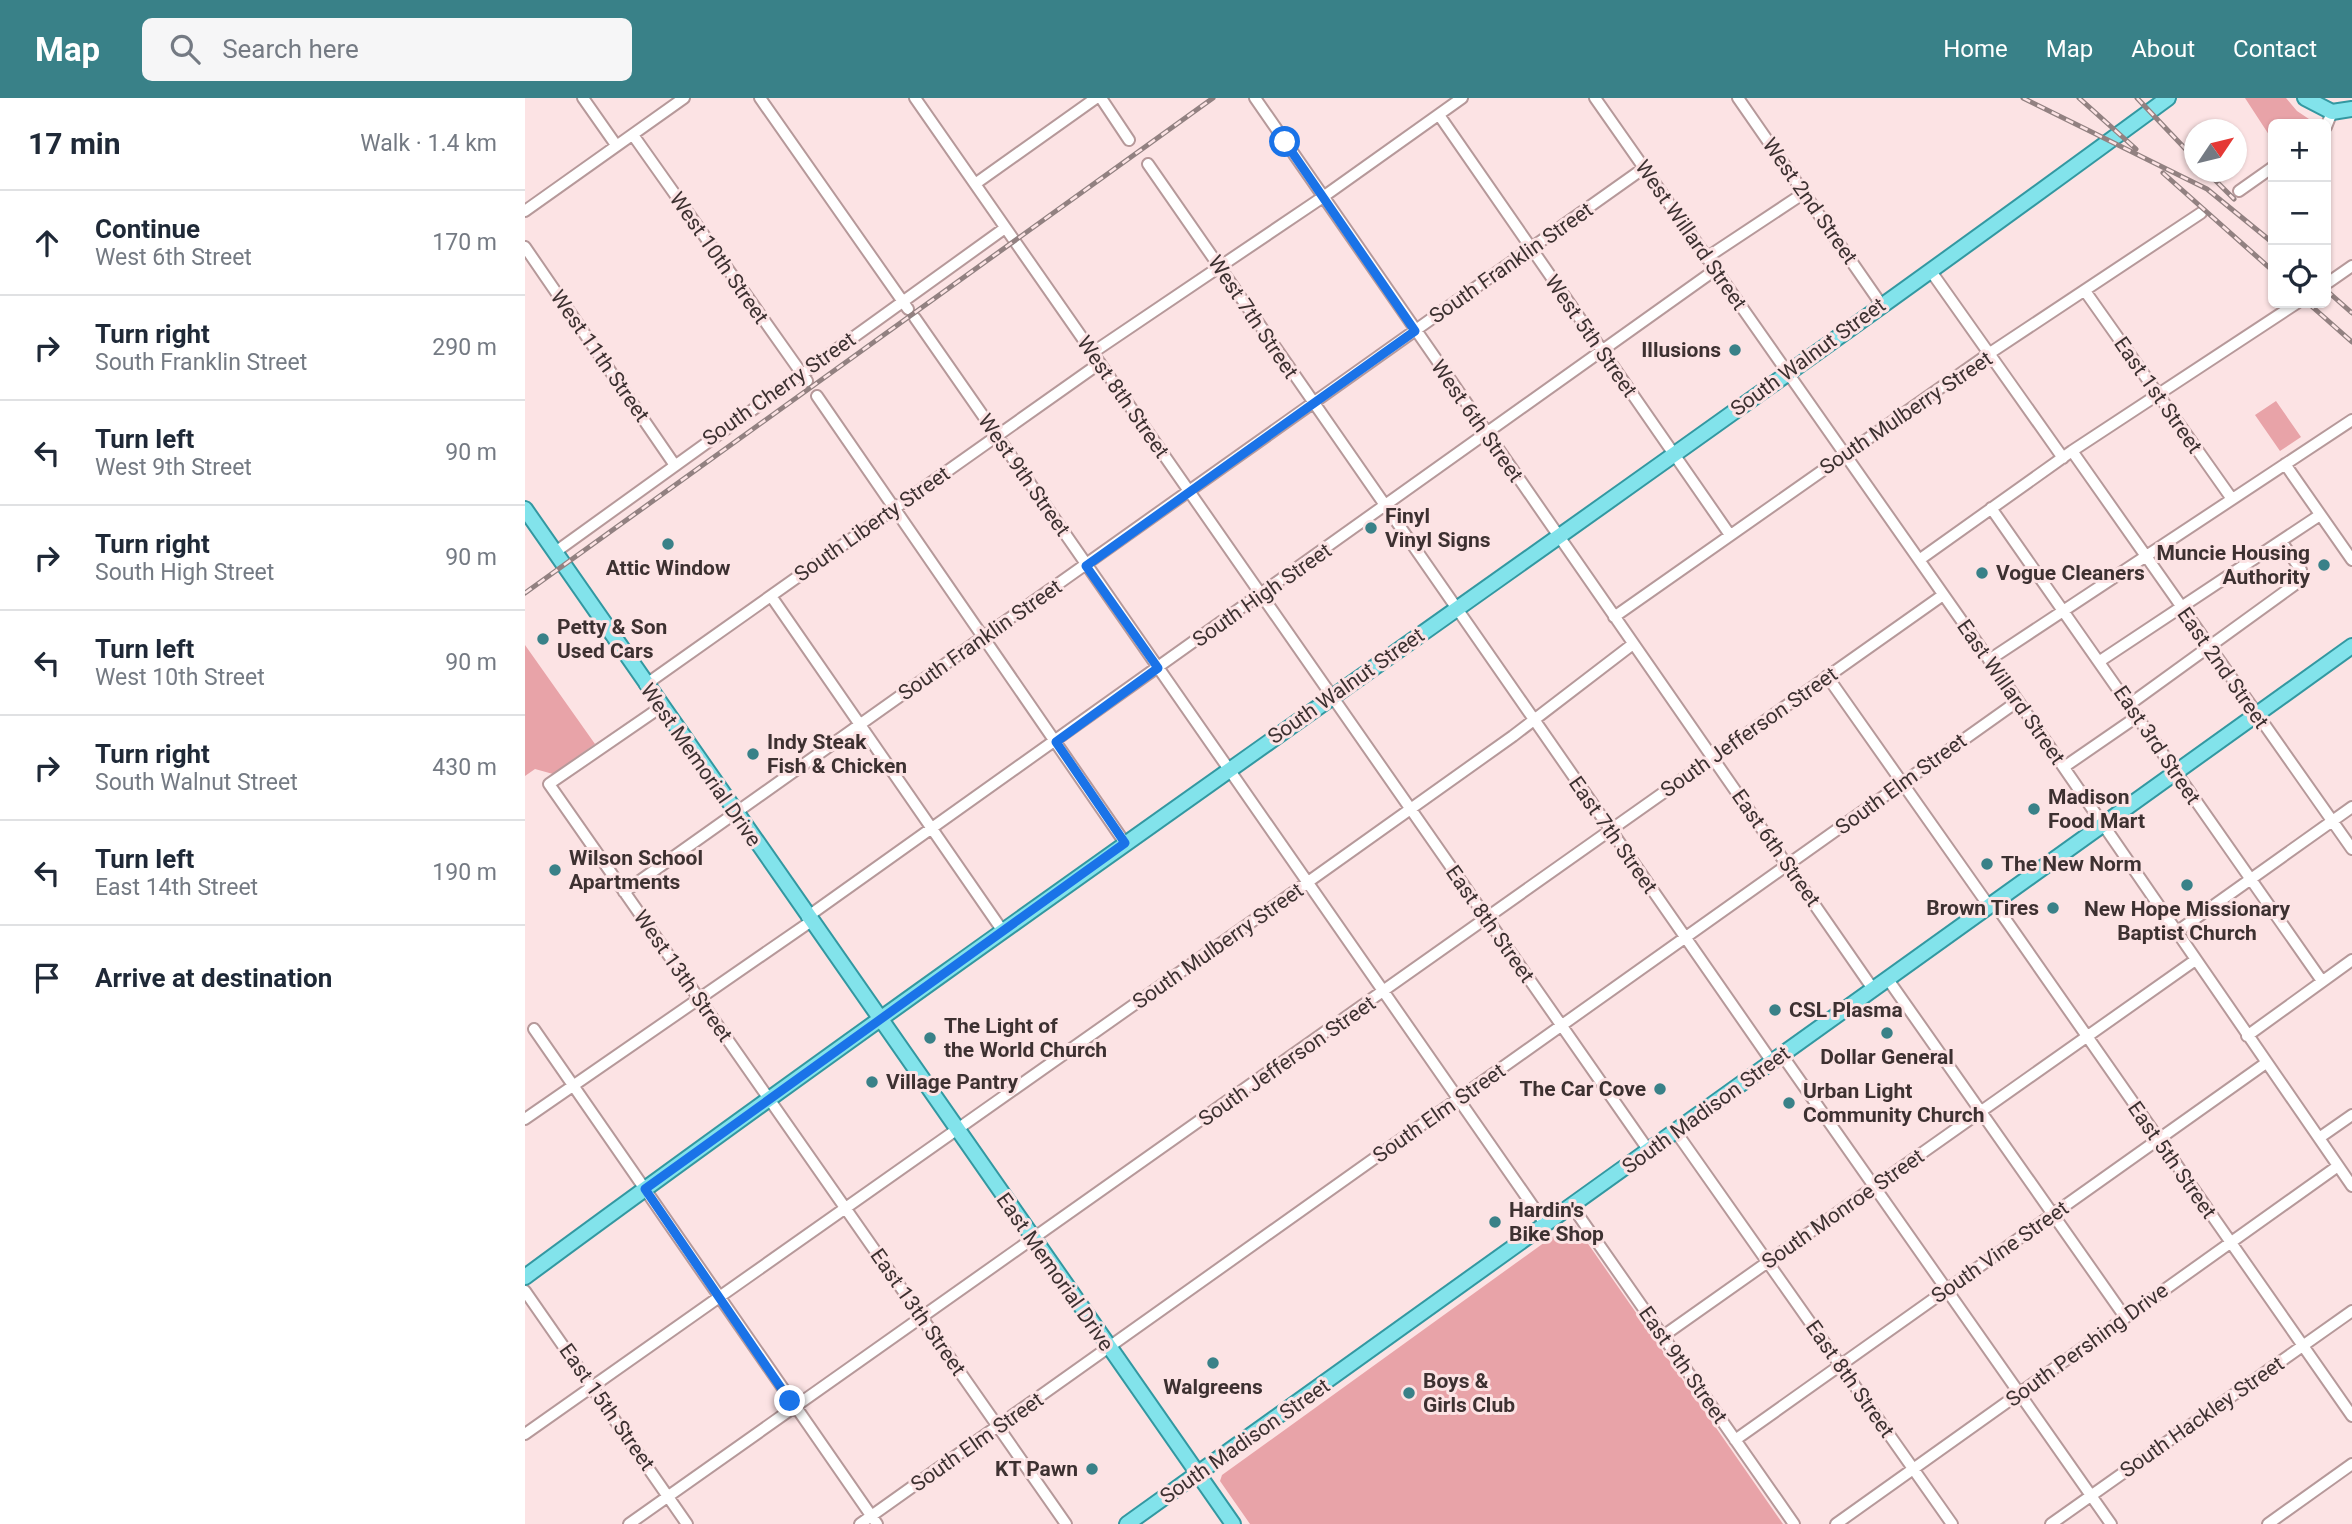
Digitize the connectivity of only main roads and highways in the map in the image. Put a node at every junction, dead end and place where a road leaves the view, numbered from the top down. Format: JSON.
{"nodes":[{"id":1,"x":2168,"y":98,"type":"edge"},
{"id":2,"x":2305,"y":98,"type":"edge"},
{"id":3,"x":2352,"y":110,"type":"edge"},
{"id":4,"x":525,"y":509,"type":"edge"},
{"id":5,"x":2352,"y":646,"type":"edge"},
{"id":6,"x":879,"y":1019,"type":"junction"},
{"id":7,"x":525,"y":1277,"type":"edge"},
{"id":8,"x":1199,"y":1475,"type":"junction"},
{"id":9,"x":1127,"y":1524,"type":"edge"},
{"id":10,"x":1233,"y":1524,"type":"edge"}],
"edges":[{"from":1,"to":6,"type":"main road","name":"South Walnut Street"},
{"from":2,"to":3,"type":"main road"},
{"from":4,"to":6,"type":"main road","name":"West Memorial Drive"},
{"from":5,"to":8,"type":"main road","name":"South Madison Street"},
{"from":6,"to":7,"type":"main road","name":"South Walnut Street"},
{"from":6,"to":8,"type":"main road","name":"East Memorial Drive"},
{"from":8,"to":9,"type":"main road","name":"South Madison Street"},
{"from":8,"to":10,"type":"main road","name":"East Memorial Drive"}]}
